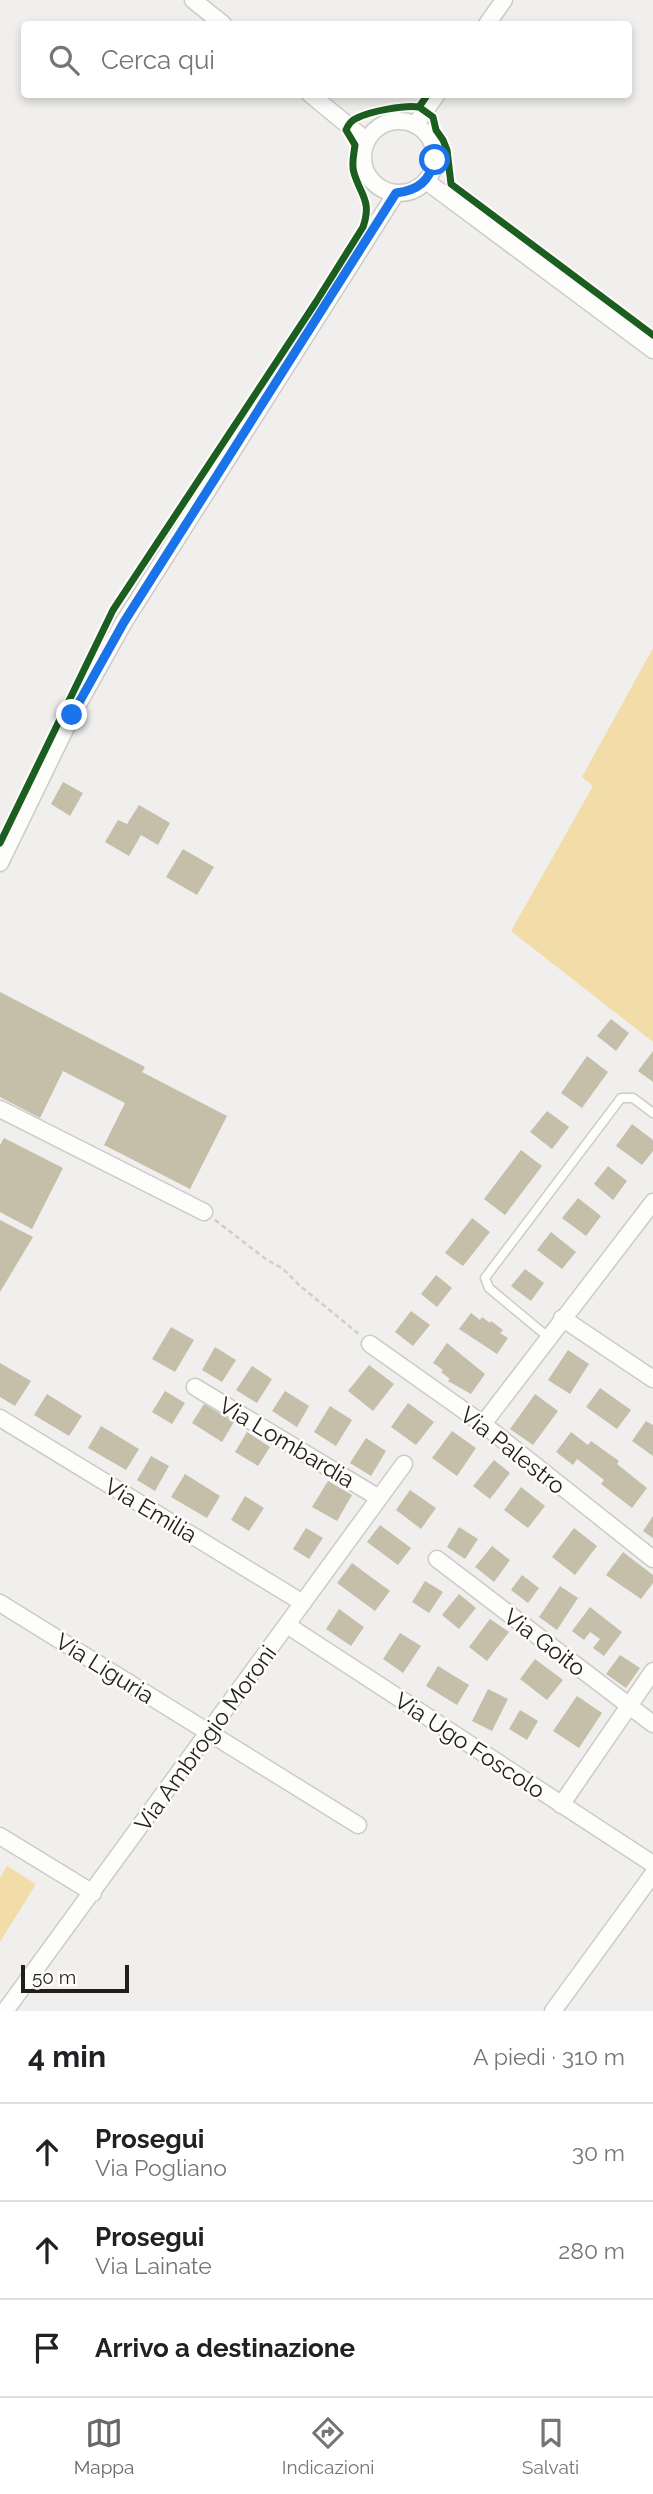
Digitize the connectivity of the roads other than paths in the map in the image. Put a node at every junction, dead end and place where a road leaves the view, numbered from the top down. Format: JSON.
{"nodes":[{"id":1,"x":193,"y":0,"type":"edge"},
{"id":2,"x":504,"y":0,"type":"edge"},
{"id":3,"x":219,"y":21,"type":"edge"},
{"id":4,"x":489,"y":21,"type":"edge"},
{"id":5,"x":315,"y":98,"type":"edge"},
{"id":6,"x":434,"y":98,"type":"edge"},
{"id":7,"x":415,"y":125,"type":"junction"},
{"id":8,"x":367,"y":141,"type":"junction"},
{"id":9,"x":425,"y":181,"type":"junction"},
{"id":10,"x":396,"y":193,"type":"junction"},
{"id":11,"x":653,"y":351,"type":"edge"},
{"id":12,"x":0,"y":863,"type":"edge"},
{"id":13,"x":0,"y":1109,"type":"edge"},
{"id":14,"x":653,"y":1113,"type":"edge"},
{"id":15,"x":653,"y":1202,"type":"edge"},
{"id":16,"x":204,"y":1212,"type":"road end"},
{"id":17,"x":562,"y":1318,"type":"junction"},
{"id":18,"x":548,"y":1337,"type":"junction"},
{"id":19,"x":370,"y":1344,"type":"road end"},
{"id":20,"x":653,"y":1379,"type":"edge"},
{"id":21,"x":195,"y":1387,"type":"dead end"},
{"id":22,"x":0,"y":1418,"type":"edge"},
{"id":23,"x":483,"y":1424,"type":"junction"},
{"id":24,"x":404,"y":1464,"type":"dead end"},
{"id":25,"x":379,"y":1498,"type":"junction"},
{"id":26,"x":437,"y":1559,"type":"dead end"},
{"id":27,"x":653,"y":1559,"type":"edge"},
{"id":28,"x":0,"y":1603,"type":"edge"},
{"id":29,"x":303,"y":1603,"type":"junction"},
{"id":30,"x":287,"y":1625,"type":"junction"},
{"id":31,"x":653,"y":1671,"type":"edge"},
{"id":32,"x":629,"y":1706,"type":"junction"},
{"id":33,"x":653,"y":1724,"type":"edge"},
{"id":34,"x":209,"y":1732,"type":"junction"},
{"id":35,"x":561,"y":1805,"type":"junction"},
{"id":36,"x":358,"y":1825,"type":"dead end"},
{"id":37,"x":0,"y":1836,"type":"edge"},
{"id":38,"x":653,"y":1864,"type":"edge"},
{"id":39,"x":653,"y":1874,"type":"edge"},
{"id":40,"x":93,"y":1893,"type":"junction"},
{"id":41,"x":5,"y":2011,"type":"edge"},
{"id":42,"x":553,"y":2011,"type":"edge"}],
"edges":[{"from":1,"to":3,"type":"street"},
{"from":2,"to":4,"type":"street"},
{"from":5,"to":8,"type":"street"},
{"from":6,"to":7,"type":"street"},
{"from":7,"to":8,"type":"street"},
{"from":7,"to":9,"type":"street"},
{"from":8,"to":10,"type":"street"},
{"from":9,"to":10,"type":"street"},
{"from":9,"to":11,"type":"street"},
{"from":10,"to":12,"type":"street"},
{"from":13,"to":16,"type":"street"},
{"from":14,"to":18,"type":"lane"},
{"from":15,"to":17,"type":"street"},
{"from":17,"to":18,"type":"street"},
{"from":17,"to":20,"type":"street"},
{"from":18,"to":23,"type":"street"},
{"from":19,"to":23,"type":"street","name":"Via Palestro"},
{"from":21,"to":25,"type":"street","name":"Via Lombardia"},
{"from":22,"to":29,"type":"street","name":"Via Emilia"},
{"from":23,"to":27,"type":"street","name":"Via Palestro"},
{"from":24,"to":25,"type":"street","name":"Via Ambrogio Moroni"},
{"from":25,"to":29,"type":"street","name":"Via Ambrogio Moroni"},
{"from":26,"to":32,"type":"street","name":"Via Goito"},
{"from":28,"to":34,"type":"street","name":"Via Liguria"},
{"from":29,"to":30,"type":"street","name":"Via Ambrogio Moroni"},
{"from":30,"to":34,"type":"street","name":"Via Ambrogio Moroni"},
{"from":30,"to":35,"type":"street","name":"Via Ugo Foscolo"},
{"from":31,"to":32,"type":"street"},
{"from":32,"to":33,"type":"street","name":"Via Goito"},
{"from":32,"to":35,"type":"street"},
{"from":34,"to":36,"type":"street","name":"Via Liguria"},
{"from":34,"to":40,"type":"street","name":"Via Ambrogio Moroni"},
{"from":35,"to":38,"type":"street","name":"Via Ugo Foscolo"},
{"from":37,"to":40,"type":"street"},
{"from":39,"to":42,"type":"street"},
{"from":40,"to":41,"type":"street","name":"Via Ambrogio Moroni"}]}
